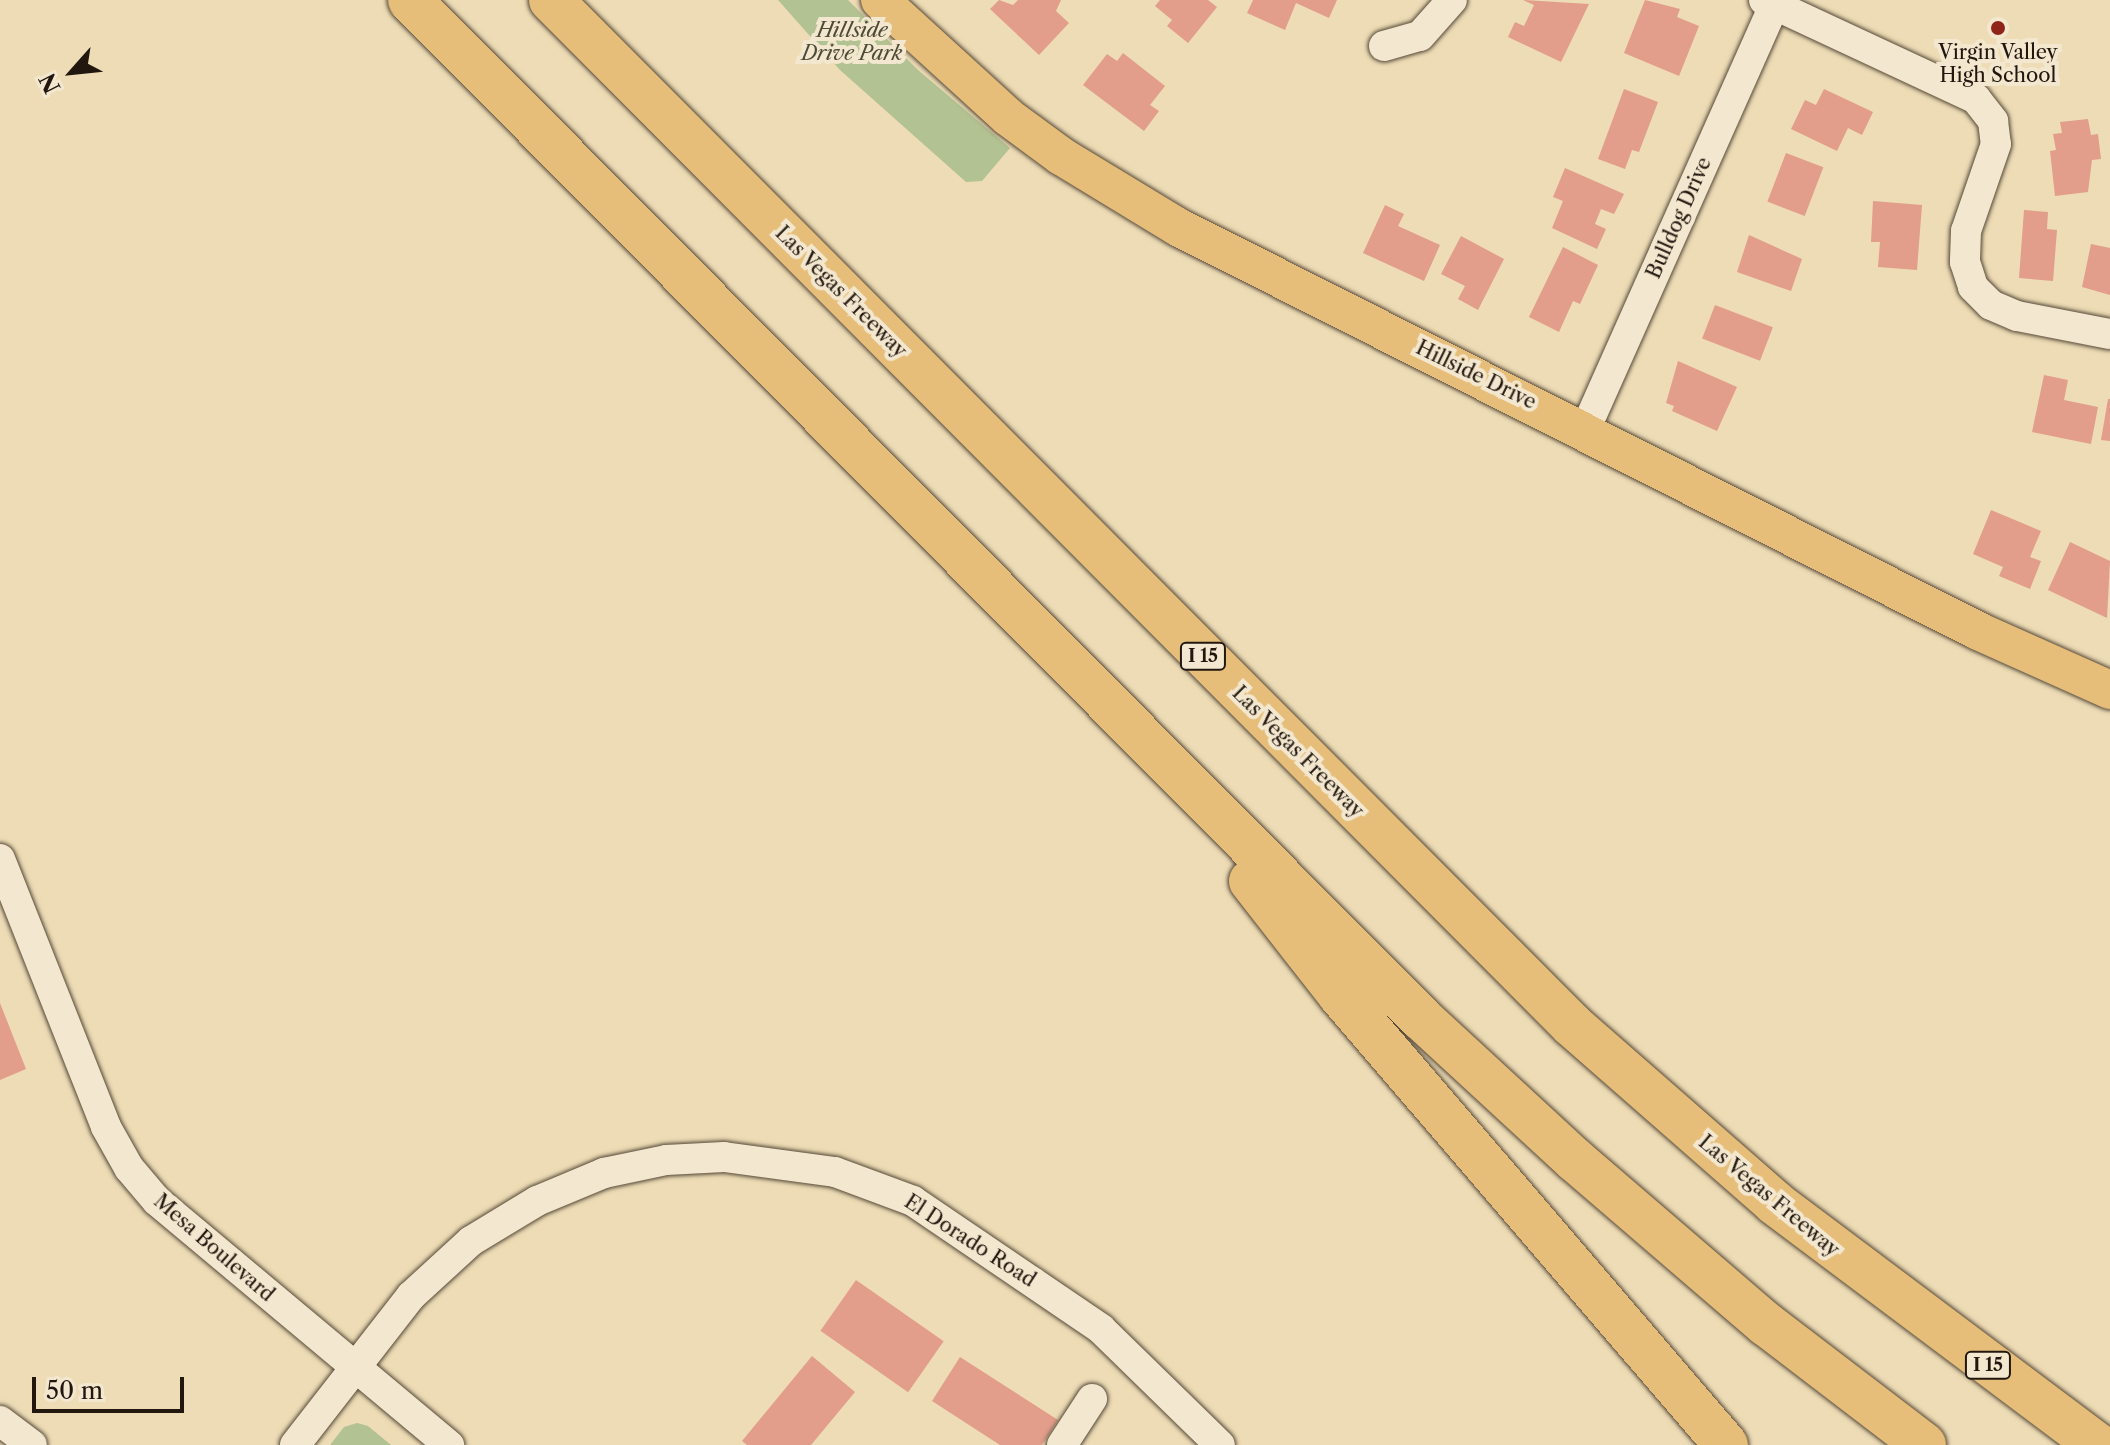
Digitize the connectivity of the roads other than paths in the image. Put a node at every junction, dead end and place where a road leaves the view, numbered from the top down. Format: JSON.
{"nodes":[{"id":1,"x":410,"y":0,"type":"edge"},
{"id":2,"x":551,"y":0,"type":"edge"},
{"id":3,"x":880,"y":0,"type":"edge"},
{"id":4,"x":1452,"y":0,"type":"edge"},
{"id":5,"x":1771,"y":2,"type":"edge"},
{"id":6,"x":1384,"y":46,"type":"dead end"},
{"id":7,"x":2110,"y":334,"type":"edge"},
{"id":8,"x":1585,"y":430,"type":"junction"},
{"id":9,"x":2110,"y":690,"type":"edge"},
{"id":10,"x":1123,"y":719,"type":"junction"},
{"id":11,"x":0,"y":859,"type":"edge"},
{"id":12,"x":11,"y":918,"type":"edge"},
{"id":13,"x":1879,"y":1286,"type":"junction"},
{"id":14,"x":357,"y":1368,"type":"junction"},
{"id":15,"x":1092,"y":1399,"type":"dead end"},
{"id":16,"x":0,"y":1421,"type":"edge"},
{"id":17,"x":2110,"y":1422,"type":"edge"},
{"id":18,"x":32,"y":1445,"type":"edge"},
{"id":19,"x":295,"y":1445,"type":"edge"},
{"id":20,"x":449,"y":1445,"type":"edge"},
{"id":21,"x":1062,"y":1445,"type":"edge"},
{"id":22,"x":1220,"y":1445,"type":"edge"},
{"id":23,"x":1726,"y":1445,"type":"edge"},
{"id":24,"x":1924,"y":1445,"type":"edge"},
{"id":25,"x":2097,"y":1445,"type":"edge"}],
"edges":[{"from":1,"to":10,"type":"highway"},
{"from":2,"to":13,"type":"highway","name":"Las Vegas Freeway","number":"I 15"},
{"from":3,"to":8,"type":"main road","name":"Hillside Drive"},
{"from":4,"to":6,"type":"street"},
{"from":5,"to":7,"type":"street"},
{"from":5,"to":8,"type":"street","name":"Bulldog Drive"},
{"from":8,"to":9,"type":"main road","name":"Hillside Drive"},
{"from":10,"to":23,"type":"highway"},
{"from":10,"to":24,"type":"highway"},
{"from":11,"to":12,"type":"street","name":"Mesa Boulevard"},
{"from":12,"to":14,"type":"street","name":"Mesa Boulevard"},
{"from":13,"to":17,"type":"highway"},
{"from":13,"to":25,"type":"highway","name":"Las Vegas Freeway","number":"I 15"},
{"from":14,"to":19,"type":"street","name":"El Dorado Road"},
{"from":14,"to":20,"type":"street","name":"Mesa Boulevard"},
{"from":14,"to":22,"type":"street","name":"El Dorado Road"},
{"from":15,"to":21,"type":"street"},
{"from":16,"to":18,"type":"street"}]}
